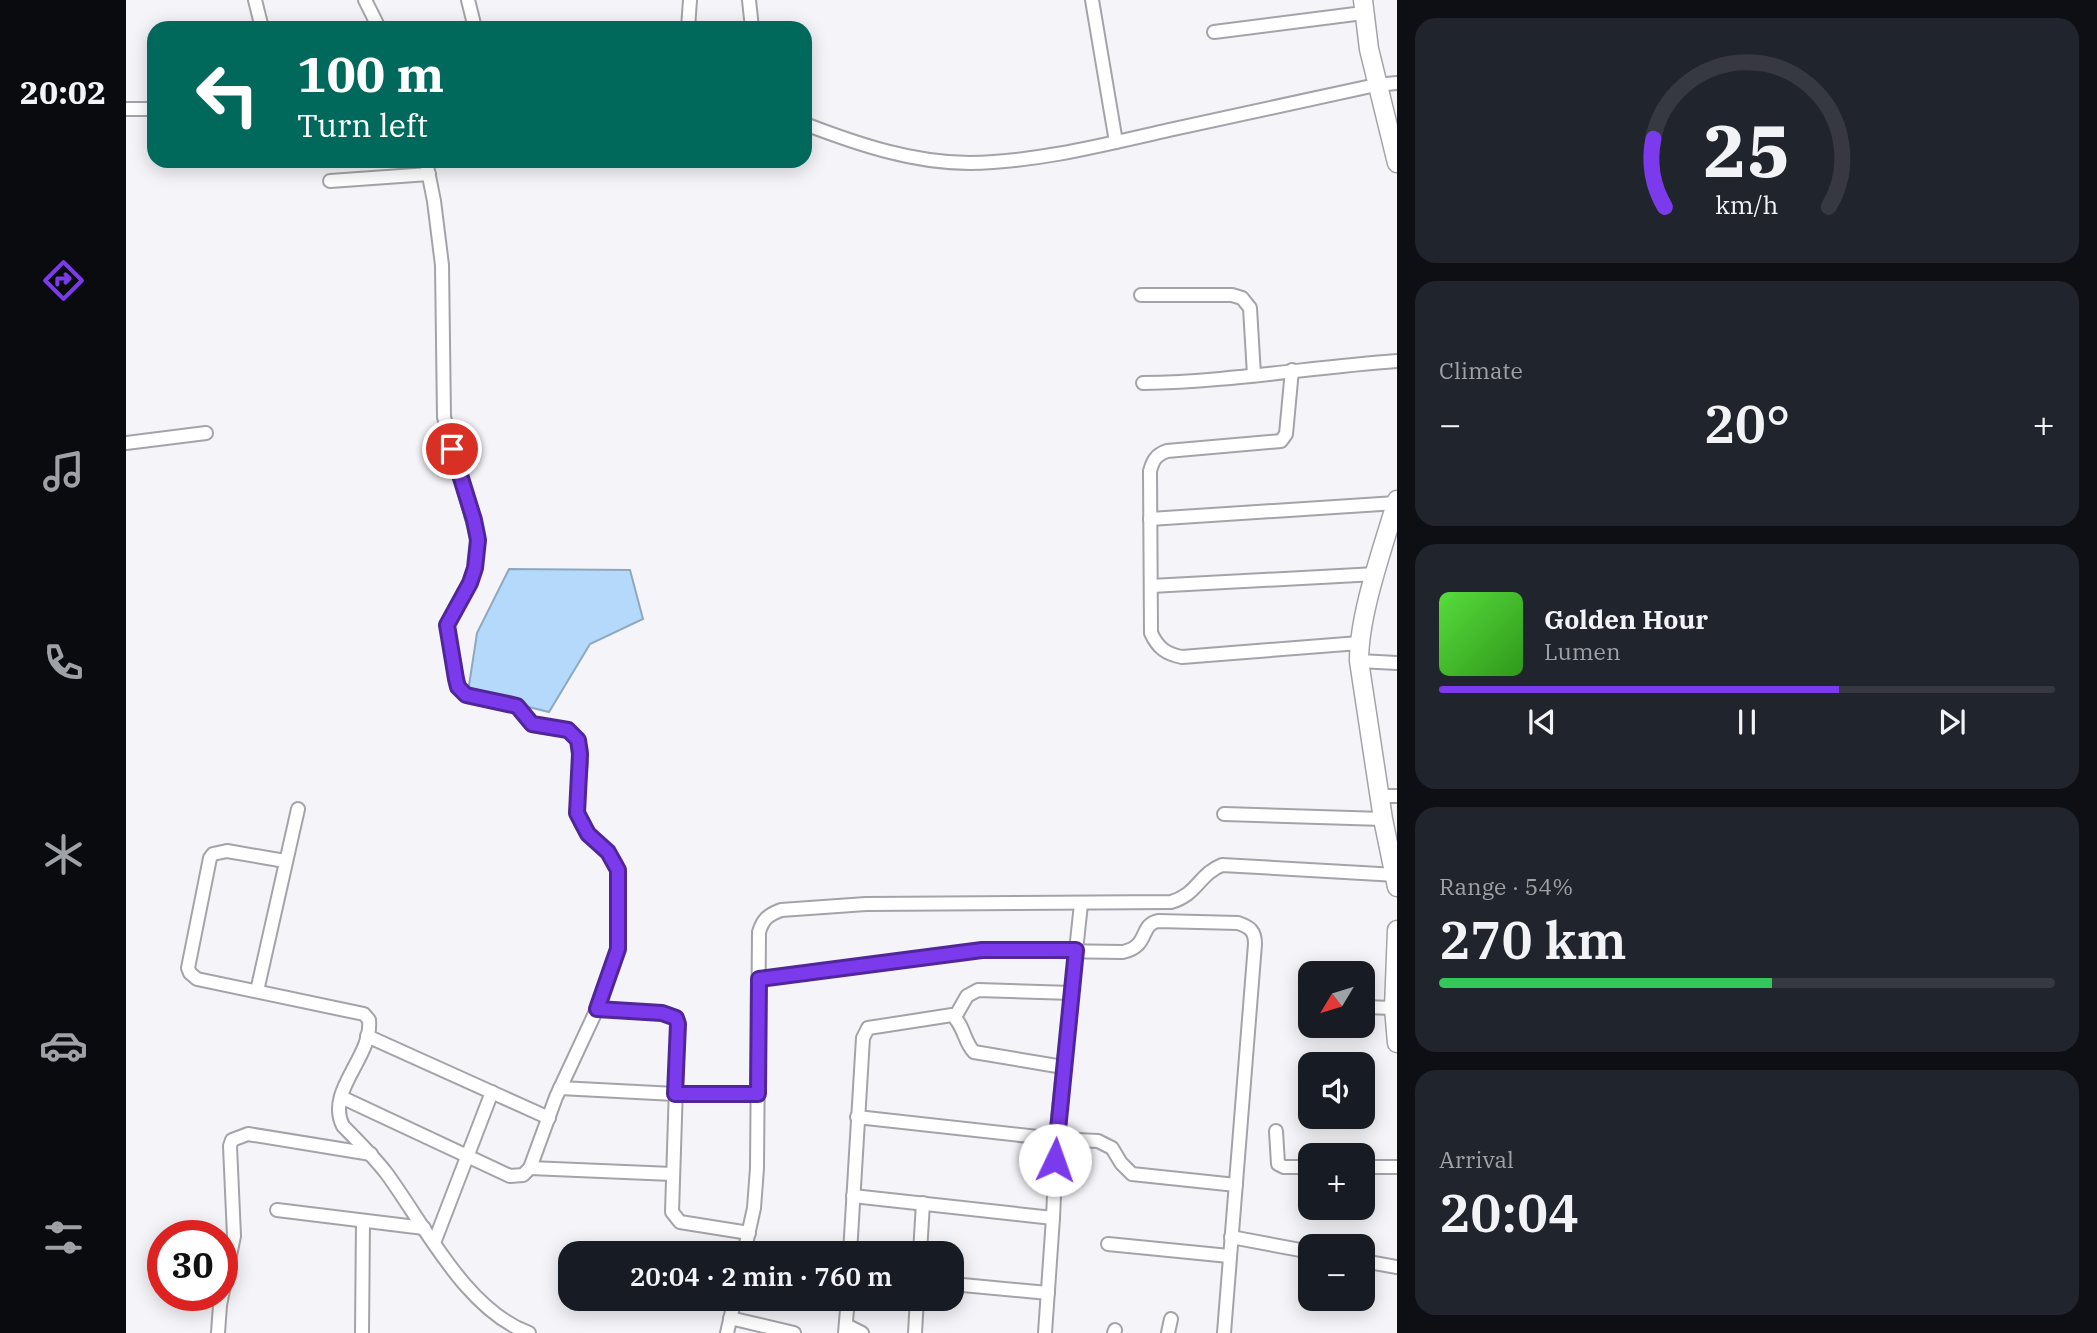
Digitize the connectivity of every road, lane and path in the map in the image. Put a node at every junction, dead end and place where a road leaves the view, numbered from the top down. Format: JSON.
{"nodes":[{"id":1,"x":255,"y":0,"type":"edge"},
{"id":2,"x":365,"y":0,"type":"edge"},
{"id":3,"x":468,"y":0,"type":"edge"},
{"id":4,"x":690,"y":0,"type":"edge"},
{"id":5,"x":749,"y":0,"type":"edge"},
{"id":6,"x":1092,"y":0,"type":"edge"},
{"id":7,"x":1363,"y":6,"type":"edge"},
{"id":8,"x":260,"y":21,"type":"edge"},
{"id":9,"x":376,"y":21,"type":"edge"},
{"id":10,"x":473,"y":21,"type":"edge"},
{"id":11,"x":688,"y":21,"type":"edge"},
{"id":12,"x":751,"y":21,"type":"edge"},
{"id":13,"x":1214,"y":32,"type":"dead end"},
{"id":14,"x":1397,"y":83,"type":"edge"},
{"id":15,"x":1376,"y":85,"type":"junction"},
{"id":16,"x":126,"y":109,"type":"edge"},
{"id":17,"x":147,"y":109,"type":"edge"},
{"id":18,"x":812,"y":127,"type":"edge"},
{"id":19,"x":1116,"y":142,"type":"junction"},
{"id":20,"x":1397,"y":162,"type":"edge"},
{"id":21,"x":420,"y":168,"type":"edge"},
{"id":22,"x":427,"y":168,"type":"edge"},
{"id":23,"x":330,"y":181,"type":"dead end"},
{"id":24,"x":1141,"y":295,"type":"dead end"},
{"id":25,"x":1397,"y":361,"type":"edge"},
{"id":26,"x":1292,"y":370,"type":"junction"},
{"id":27,"x":1254,"y":375,"type":"junction"},
{"id":28,"x":1143,"y":383,"type":"dead end"},
{"id":29,"x":206,"y":433,"type":"dead end"},
{"id":30,"x":126,"y":443,"type":"edge"},
{"id":31,"x":1397,"y":502,"type":"edge"},
{"id":32,"x":1150,"y":519,"type":"junction"},
{"id":33,"x":1376,"y":575,"type":"junction"},
{"id":34,"x":1151,"y":586,"type":"junction"},
{"id":35,"x":1359,"y":643,"type":"junction"},
{"id":36,"x":1359,"y":661,"type":"junction"},
{"id":37,"x":1397,"y":663,"type":"edge"},
{"id":38,"x":1388,"y":796,"type":"edge"},
{"id":39,"x":298,"y":808,"type":"dead end"},
{"id":40,"x":1224,"y":814,"type":"dead end"},
{"id":41,"x":1383,"y":819,"type":"junction"},
{"id":42,"x":285,"y":861,"type":"junction"},
{"id":43,"x":1397,"y":879,"type":"edge"},
{"id":44,"x":1081,"y":904,"type":"junction"},
{"id":45,"x":1397,"y":930,"type":"edge"},
{"id":46,"x":1076,"y":950,"type":"junction"},
{"id":47,"x":759,"y":979,"type":"junction"},
{"id":48,"x":257,"y":991,"type":"junction"},
{"id":49,"x":1072,"y":993,"type":"junction"},
{"id":50,"x":1376,"y":1007,"type":"edge"},
{"id":51,"x":1394,"y":1008,"type":"junction"},
{"id":52,"x":597,"y":1009,"type":"junction"},
{"id":53,"x":955,"y":1017,"type":"junction"},
{"id":54,"x":368,"y":1036,"type":"junction"},
{"id":55,"x":1397,"y":1043,"type":"edge"},
{"id":56,"x":1063,"y":1067,"type":"junction"},
{"id":57,"x":561,"y":1088,"type":"junction"},
{"id":58,"x":492,"y":1092,"type":"junction"},
{"id":59,"x":675,"y":1094,"type":"junction"},
{"id":60,"x":758,"y":1094,"type":"junction"},
{"id":61,"x":341,"y":1097,"type":"junction"},
{"id":62,"x":857,"y":1117,"type":"junction"},
{"id":63,"x":549,"y":1118,"type":"junction"},
{"id":64,"x":1276,"y":1131,"type":"dead end"},
{"id":65,"x":1056,"y":1139,"type":"junction"},
{"id":66,"x":371,"y":1154,"type":"junction"},
{"id":67,"x":468,"y":1155,"type":"junction"},
{"id":68,"x":1298,"y":1167,"type":"edge"},
{"id":69,"x":1375,"y":1167,"type":"edge"},
{"id":70,"x":1397,"y":1167,"type":"edge"},
{"id":71,"x":530,"y":1168,"type":"junction"},
{"id":72,"x":672,"y":1174,"type":"junction"},
{"id":73,"x":1236,"y":1185,"type":"junction"},
{"id":74,"x":853,"y":1196,"type":"junction"},
{"id":75,"x":923,"y":1203,"type":"junction"},
{"id":76,"x":277,"y":1210,"type":"dead end"},
{"id":77,"x":1053,"y":1218,"type":"junction"},
{"id":78,"x":363,"y":1221,"type":"junction"},
{"id":79,"x":424,"y":1228,"type":"junction"},
{"id":80,"x":748,"y":1233,"type":"junction"},
{"id":81,"x":1231,"y":1237,"type":"junction"},
{"id":82,"x":746,"y":1241,"type":"edge"},
{"id":83,"x":851,"y":1241,"type":"edge"},
{"id":84,"x":921,"y":1241,"type":"edge"},
{"id":85,"x":434,"y":1242,"type":"junction"},
{"id":86,"x":1108,"y":1244,"type":"dead end"},
{"id":87,"x":1298,"y":1250,"type":"edge"},
{"id":88,"x":1229,"y":1256,"type":"junction"},
{"id":89,"x":1375,"y":1263,"type":"edge"},
{"id":90,"x":1397,"y":1267,"type":"edge"},
{"id":91,"x":964,"y":1285,"type":"edge"},
{"id":92,"x":1048,"y":1293,"type":"junction"},
{"id":93,"x":732,"y":1311,"type":"edge"},
{"id":94,"x":847,"y":1311,"type":"edge"},
{"id":95,"x":916,"y":1311,"type":"edge"},
{"id":96,"x":730,"y":1318,"type":"junction"},
{"id":97,"x":1171,"y":1319,"type":"dead end"},
{"id":98,"x":506,"y":1327,"type":"edge"},
{"id":99,"x":846,"y":1329,"type":"edge"},
{"id":100,"x":218,"y":1333,"type":"edge"},
{"id":101,"x":362,"y":1333,"type":"edge"},
{"id":102,"x":529,"y":1333,"type":"edge"},
{"id":103,"x":727,"y":1333,"type":"edge"},
{"id":104,"x":794,"y":1333,"type":"edge"},
{"id":105,"x":862,"y":1333,"type":"edge"},
{"id":106,"x":915,"y":1333,"type":"edge"},
{"id":107,"x":1045,"y":1333,"type":"edge"},
{"id":108,"x":1168,"y":1333,"type":"edge"},
{"id":109,"x":1224,"y":1333,"type":"edge"}],
"edges":[{"from":1,"to":8,"type":"street"},
{"from":2,"to":9,"type":"street"},
{"from":3,"to":10,"type":"street"},
{"from":4,"to":11,"type":"street"},
{"from":5,"to":12,"type":"street"},
{"from":6,"to":19,"type":"street"},
{"from":7,"to":13,"type":"street"},
{"from":7,"to":15,"type":"street"},
{"from":14,"to":15,"type":"street"},
{"from":15,"to":19,"type":"street"},
{"from":15,"to":20,"type":"street"},
{"from":16,"to":17,"type":"street"},
{"from":18,"to":19,"type":"street"},
{"from":21,"to":23,"type":"street"},
{"from":22,"to":52,"type":"street"},
{"from":24,"to":27,"type":"street"},
{"from":25,"to":26,"type":"street"},
{"from":26,"to":27,"type":"street"},
{"from":26,"to":32,"type":"street"},
{"from":27,"to":28,"type":"street"},
{"from":29,"to":30,"type":"street"},
{"from":31,"to":32,"type":"street"},
{"from":31,"to":33,"type":"street"},
{"from":32,"to":34,"type":"street"},
{"from":33,"to":34,"type":"street"},
{"from":33,"to":35,"type":"street"},
{"from":34,"to":35,"type":"street"},
{"from":35,"to":36,"type":"street"},
{"from":36,"to":37,"type":"street"},
{"from":36,"to":38,"type":"street"},
{"from":38,"to":41,"type":"street"},
{"from":39,"to":42,"type":"street"},
{"from":40,"to":41,"type":"street"},
{"from":41,"to":43,"type":"street"},
{"from":42,"to":48,"type":"street"},
{"from":42,"to":48,"type":"street"},
{"from":43,"to":44,"type":"street"},
{"from":44,"to":46,"type":"street"},
{"from":44,"to":47,"type":"street"},
{"from":45,"to":51,"type":"street"},
{"from":46,"to":47,"type":"street"},
{"from":46,"to":49,"type":"street"},
{"from":46,"to":73,"type":"street"},
{"from":47,"to":60,"type":"street"},
{"from":48,"to":54,"type":"street"},
{"from":49,"to":53,"type":"street"},
{"from":49,"to":56,"type":"street"},
{"from":50,"to":51,"type":"street"},
{"from":51,"to":55,"type":"street"},
{"from":52,"to":57,"type":"street"},
{"from":52,"to":59,"type":"street"},
{"from":53,"to":56,"type":"street"},
{"from":53,"to":62,"type":"street"},
{"from":54,"to":58,"type":"street"},
{"from":54,"to":61,"type":"street"},
{"from":56,"to":65,"type":"street"},
{"from":57,"to":59,"type":"street"},
{"from":57,"to":63,"type":"street"},
{"from":58,"to":63,"type":"street"},
{"from":58,"to":67,"type":"street"},
{"from":59,"to":60,"type":"street"},
{"from":59,"to":72,"type":"street"},
{"from":60,"to":80,"type":"street"},
{"from":61,"to":66,"type":"street"},
{"from":61,"to":67,"type":"street"},
{"from":62,"to":65,"type":"street"},
{"from":62,"to":74,"type":"street"},
{"from":63,"to":71,"type":"street"},
{"from":64,"to":68,"type":"street"},
{"from":65,"to":73,"type":"street"},
{"from":65,"to":77,"type":"street"},
{"from":66,"to":79,"type":"street"},
{"from":66,"to":100,"type":"street"},
{"from":67,"to":71,"type":"street"},
{"from":67,"to":85,"type":"street"},
{"from":69,"to":70,"type":"street"},
{"from":71,"to":72,"type":"street"},
{"from":72,"to":80,"type":"street"},
{"from":73,"to":81,"type":"street"},
{"from":74,"to":75,"type":"street"},
{"from":74,"to":83,"type":"street"},
{"from":75,"to":77,"type":"street"},
{"from":75,"to":84,"type":"street"},
{"from":76,"to":78,"type":"street"},
{"from":77,"to":92,"type":"street"},
{"from":78,"to":79,"type":"street"},
{"from":78,"to":101,"type":"street"},
{"from":79,"to":85,"type":"street"},
{"from":80,"to":82,"type":"street"},
{"from":81,"to":87,"type":"street"},
{"from":81,"to":88,"type":"street"},
{"from":85,"to":98,"type":"street"},
{"from":86,"to":88,"type":"street"},
{"from":88,"to":109,"type":"street"},
{"from":89,"to":90,"type":"street"},
{"from":91,"to":92,"type":"street"},
{"from":92,"to":107,"type":"street"},
{"from":93,"to":96,"type":"street"},
{"from":94,"to":99,"type":"street"},
{"from":95,"to":106,"type":"street"},
{"from":96,"to":103,"type":"street"},
{"from":96,"to":104,"type":"street"},
{"from":97,"to":108,"type":"street"},
{"from":98,"to":102,"type":"street"},
{"from":99,"to":105,"type":"street"}]}
